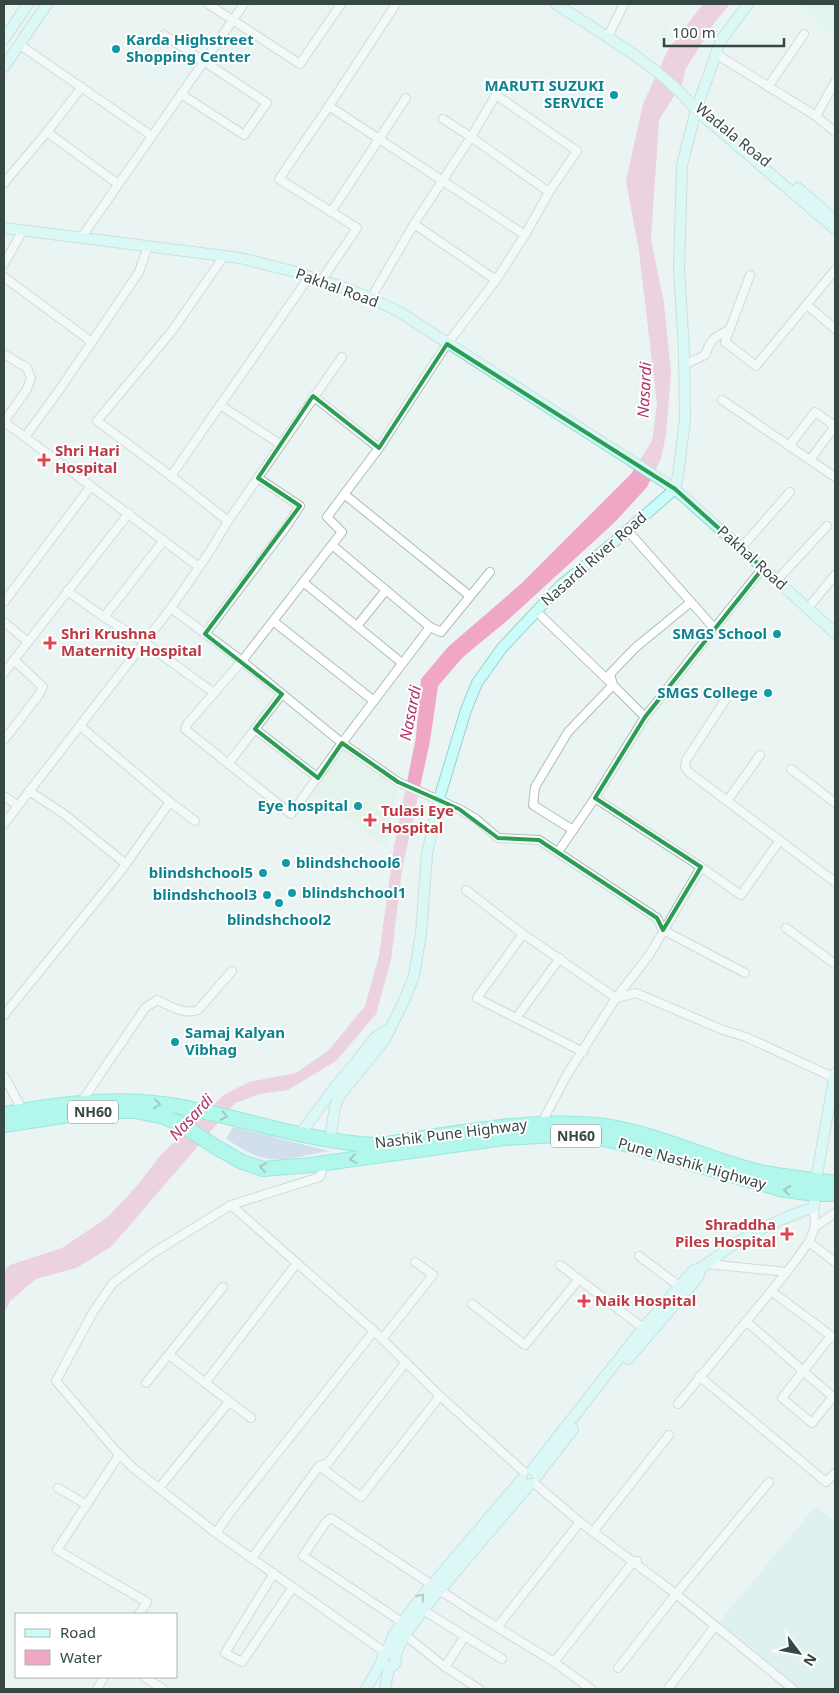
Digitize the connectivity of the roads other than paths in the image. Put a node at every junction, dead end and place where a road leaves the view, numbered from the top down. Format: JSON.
{"nodes":[{"id":1,"x":28,"y":4,"type":"edge"},
{"id":2,"x":47,"y":4,"type":"edge"},
{"id":3,"x":208,"y":4,"type":"edge"},
{"id":4,"x":244,"y":4,"type":"edge"},
{"id":5,"x":341,"y":4,"type":"edge"},
{"id":6,"x":396,"y":4,"type":"edge"},
{"id":7,"x":556,"y":4,"type":"edge"},
{"id":8,"x":624,"y":4,"type":"edge"},
{"id":9,"x":748,"y":4,"type":"edge"},
{"id":10,"x":232,"y":20,"type":"junction"},
{"id":11,"x":164,"y":34,"type":"dead end"},
{"id":12,"x":804,"y":34,"type":"dead end"},
{"id":13,"x":607,"y":38,"type":"junction"},
{"id":14,"x":4,"y":39,"type":"edge"},
{"id":15,"x":20,"y":45,"type":"junction"},
{"id":16,"x":716,"y":54,"type":"junction"},
{"id":17,"x":204,"y":60,"type":"junction"},
{"id":18,"x":4,"y":67,"type":"edge"},
{"id":19,"x":835,"y":82,"type":"edge"},
{"id":20,"x":768,"y":86,"type":"junction"},
{"id":21,"x":82,"y":87,"type":"junction"},
{"id":22,"x":181,"y":94,"type":"junction"},
{"id":23,"x":406,"y":98,"type":"dead end"},
{"id":24,"x":694,"y":105,"type":"junction"},
{"id":25,"x":329,"y":106,"type":"junction"},
{"id":26,"x":816,"y":116,"type":"junction"},
{"id":27,"x":442,"y":119,"type":"dead end"},
{"id":28,"x":47,"y":132,"type":"junction"},
{"id":29,"x":835,"y":132,"type":"edge"},
{"id":30,"x":152,"y":136,"type":"junction"},
{"id":31,"x":472,"y":137,"type":"junction"},
{"id":32,"x":379,"y":138,"type":"junction"},
{"id":33,"x":443,"y":182,"type":"junction"},
{"id":34,"x":4,"y":183,"type":"edge"},
{"id":35,"x":118,"y":184,"type":"junction"},
{"id":36,"x":549,"y":192,"type":"junction"},
{"id":37,"x":331,"y":212,"type":"junction"},
{"id":38,"x":835,"y":220,"type":"edge"},
{"id":39,"x":414,"y":224,"type":"junction"},
{"id":40,"x":4,"y":228,"type":"edge"},
{"id":41,"x":835,"y":229,"type":"edge"},
{"id":42,"x":23,"y":230,"type":"junction"},
{"id":43,"x":525,"y":235,"type":"junction"},
{"id":44,"x":81,"y":238,"type":"junction"},
{"id":45,"x":148,"y":246,"type":"junction"},
{"id":46,"x":224,"y":256,"type":"junction"},
{"id":47,"x":4,"y":264,"type":"edge"},
{"id":48,"x":835,"y":270,"type":"edge"},
{"id":49,"x":750,"y":275,"type":"dead end"},
{"id":50,"x":4,"y":277,"type":"edge"},
{"id":51,"x":309,"y":277,"type":"junction"},
{"id":52,"x":321,"y":280,"type":"junction"},
{"id":53,"x":496,"y":280,"type":"junction"},
{"id":54,"x":371,"y":298,"type":"junction"},
{"id":55,"x":807,"y":304,"type":"junction"},
{"id":56,"x":835,"y":329,"type":"edge"},
{"id":57,"x":730,"y":330,"type":"junction"},
{"id":58,"x":92,"y":342,"type":"junction"},
{"id":59,"x":447,"y":344,"type":"junction"},
{"id":60,"x":4,"y":354,"type":"edge"},
{"id":61,"x":342,"y":357,"type":"dead end"},
{"id":62,"x":684,"y":365,"type":"junction"},
{"id":63,"x":313,"y":396,"type":"junction"},
{"id":64,"x":722,"y":400,"type":"dead end"},
{"id":65,"x":220,"y":405,"type":"junction"},
{"id":66,"x":7,"y":412,"type":"edge"},
{"id":67,"x":4,"y":422,"type":"edge"},
{"id":68,"x":25,"y":437,"type":"junction"},
{"id":69,"x":280,"y":444,"type":"junction"},
{"id":70,"x":789,"y":446,"type":"junction"},
{"id":71,"x":380,"y":448,"type":"junction"},
{"id":72,"x":810,"y":460,"type":"junction"},
{"id":73,"x":171,"y":476,"type":"junction"},
{"id":74,"x":835,"y":477,"type":"edge"},
{"id":75,"x":258,"y":478,"type":"junction"},
{"id":76,"x":91,"y":486,"type":"junction"},
{"id":77,"x":671,"y":487,"type":"junction"},
{"id":78,"x":790,"y":492,"type":"dead end"},
{"id":79,"x":344,"y":494,"type":"junction"},
{"id":80,"x":128,"y":513,"type":"junction"},
{"id":81,"x":228,"y":521,"type":"junction"},
{"id":82,"x":827,"y":526,"type":"dead end"},
{"id":83,"x":627,"y":530,"type":"junction"},
{"id":84,"x":164,"y":540,"type":"junction"},
{"id":85,"x":332,"y":545,"type":"junction"},
{"id":86,"x":741,"y":548,"type":"junction"},
{"id":87,"x":199,"y":567,"type":"junction"},
{"id":88,"x":764,"y":568,"type":"junction"},
{"id":89,"x":490,"y":572,"type":"dead end"},
{"id":90,"x":835,"y":575,"type":"edge"},
{"id":91,"x":777,"y":580,"type":"junction"},
{"id":92,"x":303,"y":582,"type":"junction"},
{"id":93,"x":67,"y":590,"type":"junction"},
{"id":94,"x":386,"y":590,"type":"junction"},
{"id":95,"x":470,"y":596,"type":"junction"},
{"id":96,"x":4,"y":602,"type":"edge"},
{"id":97,"x":692,"y":602,"type":"junction"},
{"id":98,"x":170,"y":608,"type":"junction"},
{"id":99,"x":808,"y":608,"type":"junction"},
{"id":100,"x":536,"y":610,"type":"junction"},
{"id":101,"x":104,"y":617,"type":"junction"},
{"id":102,"x":273,"y":620,"type":"junction"},
{"id":103,"x":4,"y":622,"type":"edge"},
{"id":104,"x":357,"y":626,"type":"junction"},
{"id":105,"x":430,"y":627,"type":"junction"},
{"id":106,"x":714,"y":628,"type":"junction"},
{"id":107,"x":835,"y":633,"type":"edge"},
{"id":108,"x":205,"y":634,"type":"junction"},
{"id":109,"x":28,"y":642,"type":"junction"},
{"id":110,"x":144,"y":642,"type":"junction"},
{"id":111,"x":14,"y":660,"type":"junction"},
{"id":112,"x":242,"y":661,"type":"junction"},
{"id":113,"x":402,"y":664,"type":"junction"},
{"id":114,"x":4,"y":673,"type":"edge"},
{"id":115,"x":613,"y":685,"type":"junction"},
{"id":116,"x":214,"y":693,"type":"junction"},
{"id":117,"x":282,"y":694,"type":"junction"},
{"id":118,"x":726,"y":699,"type":"dead end"},
{"id":119,"x":374,"y":701,"type":"junction"},
{"id":120,"x":645,"y":717,"type":"junction"},
{"id":121,"x":80,"y":726,"type":"junction"},
{"id":122,"x":255,"y":729,"type":"junction"},
{"id":123,"x":4,"y":740,"type":"edge"},
{"id":124,"x":342,"y":743,"type":"junction"},
{"id":125,"x":760,"y":755,"type":"dead end"},
{"id":126,"x":228,"y":764,"type":"junction"},
{"id":127,"x":791,"y":769,"type":"dead end"},
{"id":128,"x":318,"y":778,"type":"junction"},
{"id":129,"x":29,"y":791,"type":"junction"},
{"id":130,"x":4,"y":796,"type":"edge"},
{"id":131,"x":435,"y":798,"type":"junction"},
{"id":132,"x":595,"y":798,"type":"junction"},
{"id":133,"x":727,"y":801,"type":"junction"},
{"id":134,"x":170,"y":802,"type":"junction"},
{"id":135,"x":835,"y":803,"type":"edge"},
{"id":136,"x":18,"y":806,"type":"junction"},
{"id":137,"x":195,"y":821,"type":"dead end"},
{"id":138,"x":4,"y":824,"type":"edge"},
{"id":139,"x":573,"y":830,"type":"junction"},
{"id":140,"x":780,"y":840,"type":"junction"},
{"id":141,"x":558,"y":852,"type":"junction"},
{"id":142,"x":126,"y":864,"type":"junction"},
{"id":143,"x":701,"y":867,"type":"junction"},
{"id":144,"x":835,"y":882,"type":"edge"},
{"id":145,"x":466,"y":890,"type":"dead end"},
{"id":146,"x":786,"y":928,"type":"dead end"},
{"id":147,"x":663,"y":930,"type":"junction"},
{"id":148,"x":523,"y":934,"type":"junction"},
{"id":149,"x":560,"y":958,"type":"junction"},
{"id":150,"x":835,"y":964,"type":"edge"},
{"id":151,"x":232,"y":970,"type":"dead end"},
{"id":152,"x":745,"y":973,"type":"dead end"},
{"id":153,"x":616,"y":998,"type":"junction"},
{"id":154,"x":4,"y":1015,"type":"edge"},
{"id":155,"x":516,"y":1018,"type":"junction"},
{"id":156,"x":392,"y":1025,"type":"junction"},
{"id":157,"x":583,"y":1052,"type":"junction"},
{"id":158,"x":835,"y":1073,"type":"edge"},
{"id":159,"x":4,"y":1076,"type":"edge"},
{"id":160,"x":835,"y":1078,"type":"edge"},
{"id":161,"x":80,"y":1104,"type":"junction"},
{"id":162,"x":4,"y":1114,"type":"edge"},
{"id":163,"x":24,"y":1116,"type":"junction"},
{"id":164,"x":4,"y":1125,"type":"edge"},
{"id":165,"x":539,"y":1130,"type":"junction"},
{"id":166,"x":300,"y":1134,"type":"junction"},
{"id":167,"x":330,"y":1140,"type":"junction"},
{"id":168,"x":318,"y":1164,"type":"junction"},
{"id":169,"x":835,"y":1183,"type":"edge"},
{"id":170,"x":815,"y":1194,"type":"junction"},
{"id":171,"x":835,"y":1194,"type":"edge"},
{"id":172,"x":231,"y":1205,"type":"junction"},
{"id":173,"x":835,"y":1213,"type":"edge"},
{"id":174,"x":814,"y":1227,"type":"junction"},
{"id":175,"x":809,"y":1242,"type":"junction"},
{"id":176,"x":639,"y":1256,"type":"dead end"},
{"id":177,"x":415,"y":1262,"type":"dead end"},
{"id":178,"x":835,"y":1262,"type":"edge"},
{"id":179,"x":297,"y":1263,"type":"junction"},
{"id":180,"x":560,"y":1265,"type":"dead end"},
{"id":181,"x":703,"y":1266,"type":"junction"},
{"id":182,"x":787,"y":1272,"type":"junction"},
{"id":183,"x":579,"y":1279,"type":"junction"},
{"id":184,"x":679,"y":1286,"type":"junction"},
{"id":185,"x":223,"y":1287,"type":"dead end"},
{"id":186,"x":771,"y":1291,"type":"junction"},
{"id":187,"x":472,"y":1304,"type":"dead end"},
{"id":188,"x":746,"y":1321,"type":"junction"},
{"id":189,"x":646,"y":1330,"type":"junction"},
{"id":190,"x":374,"y":1331,"type":"junction"},
{"id":191,"x":833,"y":1338,"type":"edge"},
{"id":192,"x":382,"y":1339,"type":"junction"},
{"id":193,"x":169,"y":1355,"type":"junction"},
{"id":194,"x":406,"y":1362,"type":"junction"},
{"id":195,"x":803,"y":1372,"type":"junction"},
{"id":196,"x":699,"y":1376,"type":"junction"},
{"id":197,"x":146,"y":1383,"type":"dead end"},
{"id":198,"x":205,"y":1383,"type":"junction"},
{"id":199,"x":440,"y":1396,"type":"junction"},
{"id":200,"x":834,"y":1398,"type":"edge"},
{"id":201,"x":229,"y":1402,"type":"junction"},
{"id":202,"x":678,"y":1404,"type":"dead end"},
{"id":203,"x":251,"y":1418,"type":"dead end"},
{"id":204,"x":669,"y":1436,"type":"dead end"},
{"id":205,"x":119,"y":1455,"type":"junction"},
{"id":206,"x":319,"y":1466,"type":"junction"},
{"id":207,"x":835,"y":1473,"type":"edge"},
{"id":208,"x":530,"y":1477,"type":"junction"},
{"id":209,"x":770,"y":1482,"type":"dead end"},
{"id":210,"x":58,"y":1488,"type":"dead end"},
{"id":211,"x":159,"y":1488,"type":"junction"},
{"id":212,"x":87,"y":1505,"type":"junction"},
{"id":213,"x":580,"y":1522,"type":"junction"},
{"id":214,"x":593,"y":1532,"type":"junction"},
{"id":215,"x":216,"y":1533,"type":"junction"},
{"id":216,"x":252,"y":1558,"type":"junction"},
{"id":217,"x":635,"y":1562,"type":"junction"},
{"id":218,"x":274,"y":1573,"type":"junction"},
{"id":219,"x":436,"y":1586,"type":"junction"},
{"id":220,"x":293,"y":1587,"type":"junction"},
{"id":221,"x":676,"y":1594,"type":"junction"},
{"id":222,"x":423,"y":1610,"type":"junction"},
{"id":223,"x":140,"y":1613,"type":"edge"},
{"id":224,"x":402,"y":1622,"type":"junction"},
{"id":225,"x":498,"y":1626,"type":"junction"},
{"id":226,"x":715,"y":1626,"type":"junction"},
{"id":227,"x":405,"y":1635,"type":"junction"},
{"id":228,"x":465,"y":1636,"type":"junction"},
{"id":229,"x":388,"y":1659,"type":"junction"},
{"id":230,"x":502,"y":1659,"type":"dead end"},
{"id":231,"x":554,"y":1662,"type":"junction"},
{"id":232,"x":445,"y":1667,"type":"junction"},
{"id":233,"x":618,"y":1668,"type":"dead end"},
{"id":234,"x":103,"y":1678,"type":"edge"},
{"id":235,"x":146,"y":1678,"type":"edge"},
{"id":236,"x":387,"y":1688,"type":"edge"},
{"id":237,"x":96,"y":1689,"type":"edge"},
{"id":238,"x":163,"y":1689,"type":"edge"},
{"id":239,"x":366,"y":1689,"type":"edge"},
{"id":240,"x":479,"y":1689,"type":"edge"},
{"id":241,"x":591,"y":1689,"type":"edge"},
{"id":242,"x":668,"y":1689,"type":"edge"},
{"id":243,"x":793,"y":1689,"type":"edge"}],
"edges":[{"from":1,"to":14,"type":"street"},
{"from":2,"to":15,"type":"street"},
{"from":3,"to":10,"type":"street"},
{"from":4,"to":10,"type":"street"},
{"from":5,"to":10,"type":"street"},
{"from":6,"to":25,"type":"street"},
{"from":7,"to":13,"type":"street"},
{"from":8,"to":13,"type":"street"},
{"from":9,"to":16,"type":"street"},
{"from":10,"to":17,"type":"street"},
{"from":11,"to":17,"type":"street"},
{"from":12,"to":20,"type":"street"},
{"from":13,"to":24,"type":"street"},
{"from":15,"to":18,"type":"street"},
{"from":15,"to":21,"type":"street"},
{"from":16,"to":20,"type":"street"},
{"from":16,"to":24,"type":"street"},
{"from":17,"to":22,"type":"street"},
{"from":17,"to":22,"type":"street"},
{"from":19,"to":26,"type":"street"},
{"from":20,"to":26,"type":"street"},
{"from":21,"to":28,"type":"street"},
{"from":21,"to":30,"type":"street"},
{"from":22,"to":30,"type":"street"},
{"from":23,"to":32,"type":"street"},
{"from":24,"to":38,"type":"street","name":"Wadala Road"},
{"from":24,"to":41,"type":"street","name":"Wadala Road"},
{"from":24,"to":62,"type":"street"},
{"from":25,"to":32,"type":"street"},
{"from":25,"to":37,"type":"street"},
{"from":26,"to":29,"type":"street"},
{"from":27,"to":31,"type":"street"},
{"from":28,"to":34,"type":"street"},
{"from":28,"to":35,"type":"street"},
{"from":30,"to":35,"type":"street"},
{"from":31,"to":33,"type":"street"},
{"from":31,"to":36,"type":"street"},
{"from":31,"to":36,"type":"street"},
{"from":32,"to":33,"type":"street"},
{"from":32,"to":37,"type":"street"},
{"from":33,"to":39,"type":"street"},
{"from":33,"to":43,"type":"street"},
{"from":35,"to":44,"type":"street"},
{"from":36,"to":43,"type":"street"},
{"from":37,"to":52,"type":"street"},
{"from":39,"to":53,"type":"street"},
{"from":39,"to":54,"type":"street"},
{"from":40,"to":42,"type":"street","name":"Pakhal Road"},
{"from":42,"to":44,"type":"street","name":"Pakhal Road"},
{"from":42,"to":47,"type":"street"},
{"from":43,"to":53,"type":"street"},
{"from":44,"to":45,"type":"street","name":"Pakhal Road"},
{"from":45,"to":46,"type":"street","name":"Pakhal Road"},
{"from":45,"to":58,"type":"street"},
{"from":46,"to":51,"type":"street","name":"Pakhal Road"},
{"from":46,"to":73,"type":"street"},
{"from":48,"to":55,"type":"street"},
{"from":49,"to":57,"type":"street"},
{"from":50,"to":58,"type":"street"},
{"from":51,"to":52,"type":"street","name":"Pakhal Road"},
{"from":51,"to":65,"type":"street"},
{"from":52,"to":54,"type":"street","name":"Pakhal Road"},
{"from":53,"to":59,"type":"street"},
{"from":54,"to":59,"type":"street","name":"Pakhal Road"},
{"from":55,"to":56,"type":"street"},
{"from":55,"to":57,"type":"street"},
{"from":57,"to":62,"type":"street"},
{"from":58,"to":68,"type":"street"},
{"from":59,"to":71,"type":"street"},
{"from":59,"to":77,"type":"street","name":"Pakhal Road"},
{"from":60,"to":66,"type":"street"},
{"from":61,"to":63,"type":"street"},
{"from":62,"to":77,"type":"street"},
{"from":63,"to":69,"type":"street"},
{"from":63,"to":71,"type":"street"},
{"from":64,"to":70,"type":"street"},
{"from":65,"to":69,"type":"street"},
{"from":65,"to":73,"type":"street"},
{"from":66,"to":67,"type":"street"},
{"from":67,"to":68,"type":"street"},
{"from":68,"to":76,"type":"street"},
{"from":69,"to":75,"type":"street"},
{"from":70,"to":72,"type":"street"},
{"from":70,"to":72,"type":"street"},
{"from":71,"to":79,"type":"street"},
{"from":72,"to":74,"type":"street"},
{"from":73,"to":81,"type":"street"},
{"from":75,"to":81,"type":"street"},
{"from":75,"to":108,"type":"street"},
{"from":76,"to":80,"type":"street"},
{"from":76,"to":96,"type":"street"},
{"from":77,"to":83,"type":"street","name":"Nasardi River Road"},
{"from":77,"to":86,"type":"street","name":"Pakhal Road"},
{"from":78,"to":86,"type":"street"},
{"from":79,"to":85,"type":"street"},
{"from":79,"to":95,"type":"street"},
{"from":80,"to":84,"type":"street"},
{"from":80,"to":93,"type":"street"},
{"from":81,"to":87,"type":"street"},
{"from":82,"to":91,"type":"street"},
{"from":83,"to":97,"type":"street"},
{"from":83,"to":100,"type":"street","name":"Nasardi River Road"},
{"from":84,"to":87,"type":"street"},
{"from":84,"to":101,"type":"street"},
{"from":85,"to":92,"type":"street"},
{"from":85,"to":94,"type":"street"},
{"from":86,"to":88,"type":"street","name":"Pakhal Road"},
{"from":87,"to":98,"type":"street"},
{"from":88,"to":91,"type":"street","name":"Pakhal Road"},
{"from":88,"to":106,"type":"street"},
{"from":89,"to":95,"type":"street"},
{"from":90,"to":99,"type":"street"},
{"from":91,"to":99,"type":"street","name":"Pakhal Road"},
{"from":92,"to":102,"type":"street"},
{"from":92,"to":104,"type":"street"},
{"from":93,"to":101,"type":"street"},
{"from":93,"to":109,"type":"street"},
{"from":94,"to":104,"type":"street"},
{"from":94,"to":105,"type":"street"},
{"from":95,"to":105,"type":"street"},
{"from":97,"to":106,"type":"street"},
{"from":97,"to":115,"type":"street"},
{"from":98,"to":108,"type":"street"},
{"from":98,"to":110,"type":"street"},
{"from":99,"to":107,"type":"street","name":"Pakhal Road"},
{"from":100,"to":115,"type":"street"},
{"from":100,"to":131,"type":"street","name":"Nasardi River Road"},
{"from":101,"to":110,"type":"street"},
{"from":102,"to":112,"type":"street"},
{"from":102,"to":119,"type":"street"},
{"from":103,"to":109,"type":"street"},
{"from":104,"to":113,"type":"street"},
{"from":105,"to":113,"type":"street"},
{"from":106,"to":120,"type":"street"},
{"from":108,"to":112,"type":"street"},
{"from":109,"to":111,"type":"street"},
{"from":110,"to":116,"type":"street"},
{"from":110,"to":121,"type":"street"},
{"from":111,"to":114,"type":"street"},
{"from":111,"to":123,"type":"street"},
{"from":112,"to":116,"type":"street"},
{"from":112,"to":117,"type":"street"},
{"from":113,"to":119,"type":"street"},
{"from":115,"to":120,"type":"street"},
{"from":115,"to":139,"type":"street"},
{"from":116,"to":126,"type":"street"},
{"from":117,"to":122,"type":"street"},
{"from":117,"to":124,"type":"street"},
{"from":118,"to":133,"type":"street"},
{"from":119,"to":124,"type":"street"},
{"from":120,"to":132,"type":"street"},
{"from":121,"to":129,"type":"street"},
{"from":121,"to":134,"type":"street"},
{"from":122,"to":126,"type":"street"},
{"from":122,"to":128,"type":"street"},
{"from":124,"to":128,"type":"street"},
{"from":124,"to":131,"type":"street"},
{"from":125,"to":133,"type":"street"},
{"from":126,"to":128,"type":"street"},
{"from":127,"to":135,"type":"street"},
{"from":129,"to":136,"type":"street"},
{"from":129,"to":142,"type":"street"},
{"from":130,"to":136,"type":"street"},
{"from":131,"to":141,"type":"street"},
{"from":131,"to":156,"type":"street","name":"Nasardi River Road"},
{"from":132,"to":139,"type":"street"},
{"from":132,"to":143,"type":"street"},
{"from":133,"to":140,"type":"street"},
{"from":134,"to":137,"type":"street"},
{"from":134,"to":142,"type":"street"},
{"from":136,"to":138,"type":"street"},
{"from":139,"to":141,"type":"street"},
{"from":140,"to":143,"type":"street"},
{"from":140,"to":144,"type":"street"},
{"from":141,"to":147,"type":"street"},
{"from":142,"to":154,"type":"street"},
{"from":143,"to":147,"type":"street"},
{"from":145,"to":148,"type":"street"},
{"from":146,"to":150,"type":"street"},
{"from":147,"to":152,"type":"street"},
{"from":147,"to":153,"type":"street"},
{"from":148,"to":149,"type":"street"},
{"from":148,"to":155,"type":"street"},
{"from":149,"to":153,"type":"street"},
{"from":149,"to":155,"type":"street"},
{"from":151,"to":161,"type":"street"},
{"from":153,"to":157,"type":"street"},
{"from":153,"to":160,"type":"street"},
{"from":155,"to":157,"type":"street"},
{"from":156,"to":166,"type":"street"},
{"from":156,"to":167,"type":"street","name":"Nasardi River Road"},
{"from":157,"to":165,"type":"street"},
{"from":158,"to":160,"type":"street"},
{"from":159,"to":163,"type":"street"},
{"from":160,"to":170,"type":"street"},
{"from":161,"to":163,"type":"highway","name":"Nashik Pune Highway","number":"NH60"},
{"from":161,"to":166,"type":"highway","name":"Nashik Pune Highway","number":"NH60","one_way":true},
{"from":162,"to":163,"type":"highway","name":"Nashik Pune Highway","number":"NH60"},
{"from":163,"to":164,"type":"highway","name":"Nashik Pune Highway","number":"NH60"},
{"from":168,"to":163,"type":"highway","name":"Nashik Pune Highway","number":"NH60","one_way":true},
{"from":165,"to":167,"type":"highway","name":"Nashik Pune Highway","number":"NH60"},
{"from":165,"to":168,"type":"highway","number":"NH60","one_way":true},
{"from":165,"to":170,"type":"highway","name":"Nashik Pune Highway","number":"NH60"},
{"from":166,"to":167,"type":"highway","name":"Nashik Pune Highway","number":"NH60"},
{"from":168,"to":172,"type":"street"},
{"from":169,"to":170,"type":"highway","name":"Nashik Pune Highway","number":"NH60"},
{"from":170,"to":171,"type":"highway","number":"NH60"},
{"from":170,"to":174,"type":"street"},
{"from":170,"to":181,"type":"street"},
{"from":172,"to":179,"type":"street"},
{"from":172,"to":205,"type":"street"},
{"from":173,"to":174,"type":"street"},
{"from":174,"to":175,"type":"street"},
{"from":175,"to":178,"type":"street"},
{"from":175,"to":182,"type":"street"},
{"from":176,"to":184,"type":"street"},
{"from":177,"to":192,"type":"street"},
{"from":179,"to":190,"type":"street"},
{"from":179,"to":198,"type":"street"},
{"from":180,"to":183,"type":"street"},
{"from":181,"to":182,"type":"street"},
{"from":181,"to":184,"type":"street"},
{"from":181,"to":189,"type":"street"},
{"from":182,"to":186,"type":"street"},
{"from":183,"to":187,"type":"street"},
{"from":183,"to":189,"type":"street"},
{"from":184,"to":189,"type":"street"},
{"from":185,"to":193,"type":"street"},
{"from":186,"to":188,"type":"street"},
{"from":186,"to":191,"type":"street"},
{"from":188,"to":195,"type":"street"},
{"from":188,"to":196,"type":"street"},
{"from":189,"to":208,"type":"street"},
{"from":190,"to":192,"type":"street"},
{"from":190,"to":215,"type":"street"},
{"from":191,"to":195,"type":"street"},
{"from":192,"to":194,"type":"street"},
{"from":193,"to":197,"type":"street"},
{"from":193,"to":198,"type":"street"},
{"from":194,"to":199,"type":"street"},
{"from":194,"to":206,"type":"street"},
{"from":195,"to":200,"type":"street"},
{"from":195,"to":200,"type":"street"},
{"from":196,"to":202,"type":"street"},
{"from":196,"to":207,"type":"street"},
{"from":198,"to":201,"type":"street"},
{"from":199,"to":206,"type":"street"},
{"from":199,"to":208,"type":"street"},
{"from":201,"to":203,"type":"street"},
{"from":201,"to":211,"type":"street"},
{"from":204,"to":214,"type":"street"},
{"from":205,"to":211,"type":"street"},
{"from":205,"to":212,"type":"street"},
{"from":206,"to":216,"type":"street"},
{"from":208,"to":213,"type":"street"},
{"from":208,"to":219,"type":"street"},
{"from":209,"to":221,"type":"street"},
{"from":210,"to":212,"type":"street"},
{"from":211,"to":215,"type":"street"},
{"from":212,"to":223,"type":"street"},
{"from":213,"to":214,"type":"street"},
{"from":213,"to":225,"type":"street"},
{"from":214,"to":217,"type":"street"},
{"from":215,"to":216,"type":"street"},
{"from":216,"to":218,"type":"street"},
{"from":217,"to":221,"type":"street"},
{"from":217,"to":231,"type":"street"},
{"from":218,"to":220,"type":"street"},
{"from":218,"to":220,"type":"street"},
{"from":219,"to":222,"type":"street"},
{"from":224,"to":219,"type":"street","one_way":true},
{"from":219,"to":224,"type":"street"},
{"from":219,"to":225,"type":"street"},
{"from":220,"to":229,"type":"street"},
{"from":221,"to":226,"type":"street"},
{"from":221,"to":233,"type":"street"},
{"from":222,"to":227,"type":"street"},
{"from":222,"to":228,"type":"street"},
{"from":224,"to":229,"type":"street"},
{"from":225,"to":231,"type":"street"},
{"from":226,"to":242,"type":"street"},
{"from":226,"to":243,"type":"street"},
{"from":227,"to":229,"type":"street"},
{"from":227,"to":232,"type":"street"},
{"from":228,"to":230,"type":"street"},
{"from":228,"to":232,"type":"street"},
{"from":229,"to":236,"type":"street"},
{"from":229,"to":239,"type":"street"},
{"from":231,"to":241,"type":"street"},
{"from":232,"to":240,"type":"street"},
{"from":234,"to":237,"type":"street"},
{"from":235,"to":238,"type":"street"}]}
